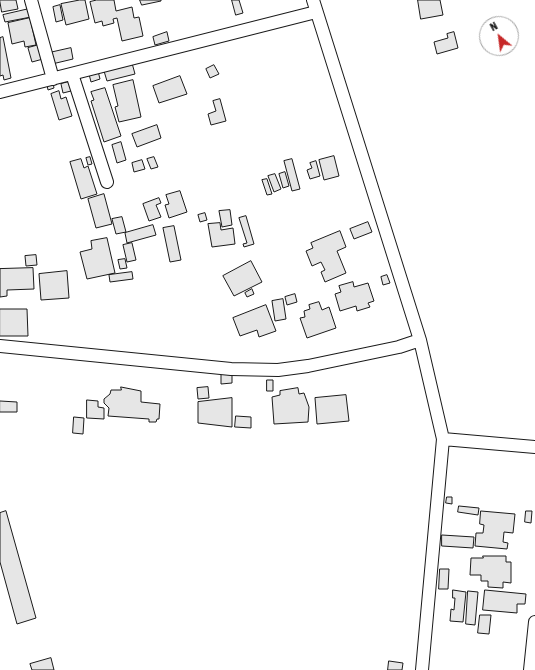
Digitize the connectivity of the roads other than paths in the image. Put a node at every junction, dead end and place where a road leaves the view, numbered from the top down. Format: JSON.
{"nodes":[{"id":1,"x":31,"y":0,"type":"edge"},
{"id":2,"x":313,"y":0,"type":"edge"},
{"id":3,"x":316,"y":12,"type":"junction"},
{"id":4,"x":72,"y":74,"type":"junction"},
{"id":5,"x":53,"y":79,"type":"junction"},
{"id":6,"x":0,"y":92,"type":"edge"},
{"id":7,"x":107,"y":182,"type":"dead end"},
{"id":8,"x":420,"y":340,"type":"junction"},
{"id":9,"x":0,"y":346,"type":"edge"},
{"id":10,"x":443,"y":439,"type":"junction"},
{"id":11,"x":535,"y":447,"type":"edge"},
{"id":12,"x":535,"y":622,"type":"edge"},
{"id":13,"x":422,"y":670,"type":"edge"},
{"id":14,"x":530,"y":670,"type":"edge"}],
"edges":[{"from":1,"to":5,"type":"street"},
{"from":2,"to":3,"type":"street"},
{"from":3,"to":4,"type":"street"},
{"from":3,"to":8,"type":"street"},
{"from":4,"to":5,"type":"street"},
{"from":4,"to":7,"type":"street"},
{"from":5,"to":6,"type":"street"},
{"from":8,"to":9,"type":"street"},
{"from":8,"to":10,"type":"street"},
{"from":10,"to":11,"type":"street"},
{"from":10,"to":13,"type":"street"},
{"from":12,"to":14,"type":"street"}]}
